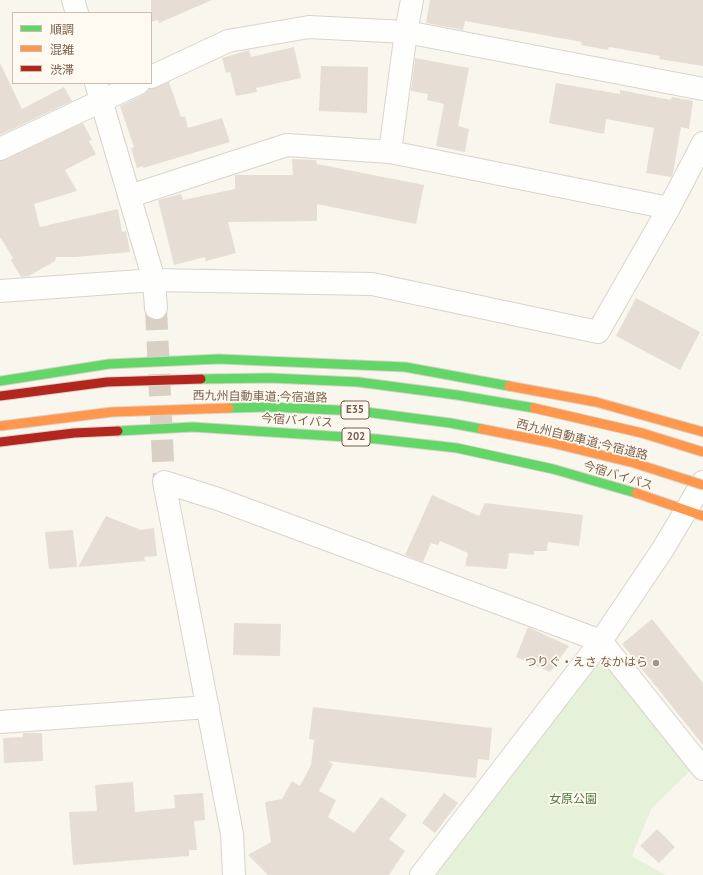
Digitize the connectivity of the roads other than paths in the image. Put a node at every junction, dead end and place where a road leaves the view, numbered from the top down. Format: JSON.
{"nodes":[{"id":1,"x":73,"y":0,"type":"edge"},
{"id":2,"x":412,"y":0,"type":"edge"},
{"id":3,"x":77,"y":12,"type":"edge"},
{"id":4,"x":406,"y":32,"type":"junction"},
{"id":5,"x":152,"y":77,"type":"edge"},
{"id":6,"x":134,"y":84,"type":"edge"},
{"id":7,"x":703,"y":89,"type":"edge"},
{"id":8,"x":98,"y":92,"type":"edge"},
{"id":9,"x":703,"y":143,"type":"edge"},
{"id":10,"x":0,"y":150,"type":"edge"},
{"id":11,"x":390,"y":152,"type":"junction"},
{"id":12,"x":130,"y":196,"type":"junction"},
{"id":13,"x":669,"y":208,"type":"junction"},
{"id":14,"x":154,"y":280,"type":"junction"},
{"id":15,"x":0,"y":290,"type":"edge"},
{"id":16,"x":156,"y":308,"type":"tunnel mouth"},
{"id":17,"x":0,"y":381,"type":"edge"},
{"id":18,"x":0,"y":396,"type":"edge"},
{"id":19,"x":0,"y":426,"type":"edge"},
{"id":20,"x":703,"y":432,"type":"edge"},
{"id":21,"x":0,"y":442,"type":"edge"},
{"id":22,"x":703,"y":452,"type":"edge"},
{"id":23,"x":703,"y":482,"type":"edge"},
{"id":24,"x":703,"y":485,"type":"edge"},
{"id":25,"x":694,"y":513,"type":"edge"},
{"id":26,"x":601,"y":641,"type":"junction"},
{"id":27,"x":208,"y":707,"type":"junction"},
{"id":28,"x":0,"y":722,"type":"edge"},
{"id":29,"x":703,"y":769,"type":"edge"},
{"id":30,"x":238,"y":870,"type":"edge"},
{"id":31,"x":420,"y":875,"type":"edge"}],
"edges":[{"from":1,"to":3,"type":"street"},
{"from":2,"to":4,"type":"street"},
{"from":4,"to":5,"type":"street"},
{"from":4,"to":7,"type":"street"},
{"from":4,"to":11,"type":"street"},
{"from":6,"to":8,"type":"street"},
{"from":8,"to":10,"type":"street"},
{"from":8,"to":12,"type":"street"},
{"from":9,"to":13,"type":"street"},
{"from":11,"to":12,"type":"street"},
{"from":11,"to":13,"type":"street"},
{"from":12,"to":14,"type":"street"},
{"from":13,"to":14,"type":"street"},
{"from":14,"to":15,"type":"street"},
{"from":14,"to":16,"type":"street"},
{"from":17,"to":20,"type":"highway"},
{"from":18,"to":22,"type":"highway","name":"西九州自動車道;今宿道路","number":"E35","bridge":true},
{"from":19,"to":24,"type":"highway","name":"西九州自動車道;今宿道路","number":"E35","bridge":true},
{"from":21,"to":25,"type":"highway","name":"今宿バイパス","number":"202"},
{"from":23,"to":25,"type":"street"},
{"from":25,"to":26,"type":"street"},
{"from":26,"to":27,"type":"street"},
{"from":26,"to":29,"type":"street"},
{"from":26,"to":31,"type":"street"},
{"from":27,"to":28,"type":"street"},
{"from":27,"to":30,"type":"street"}]}
